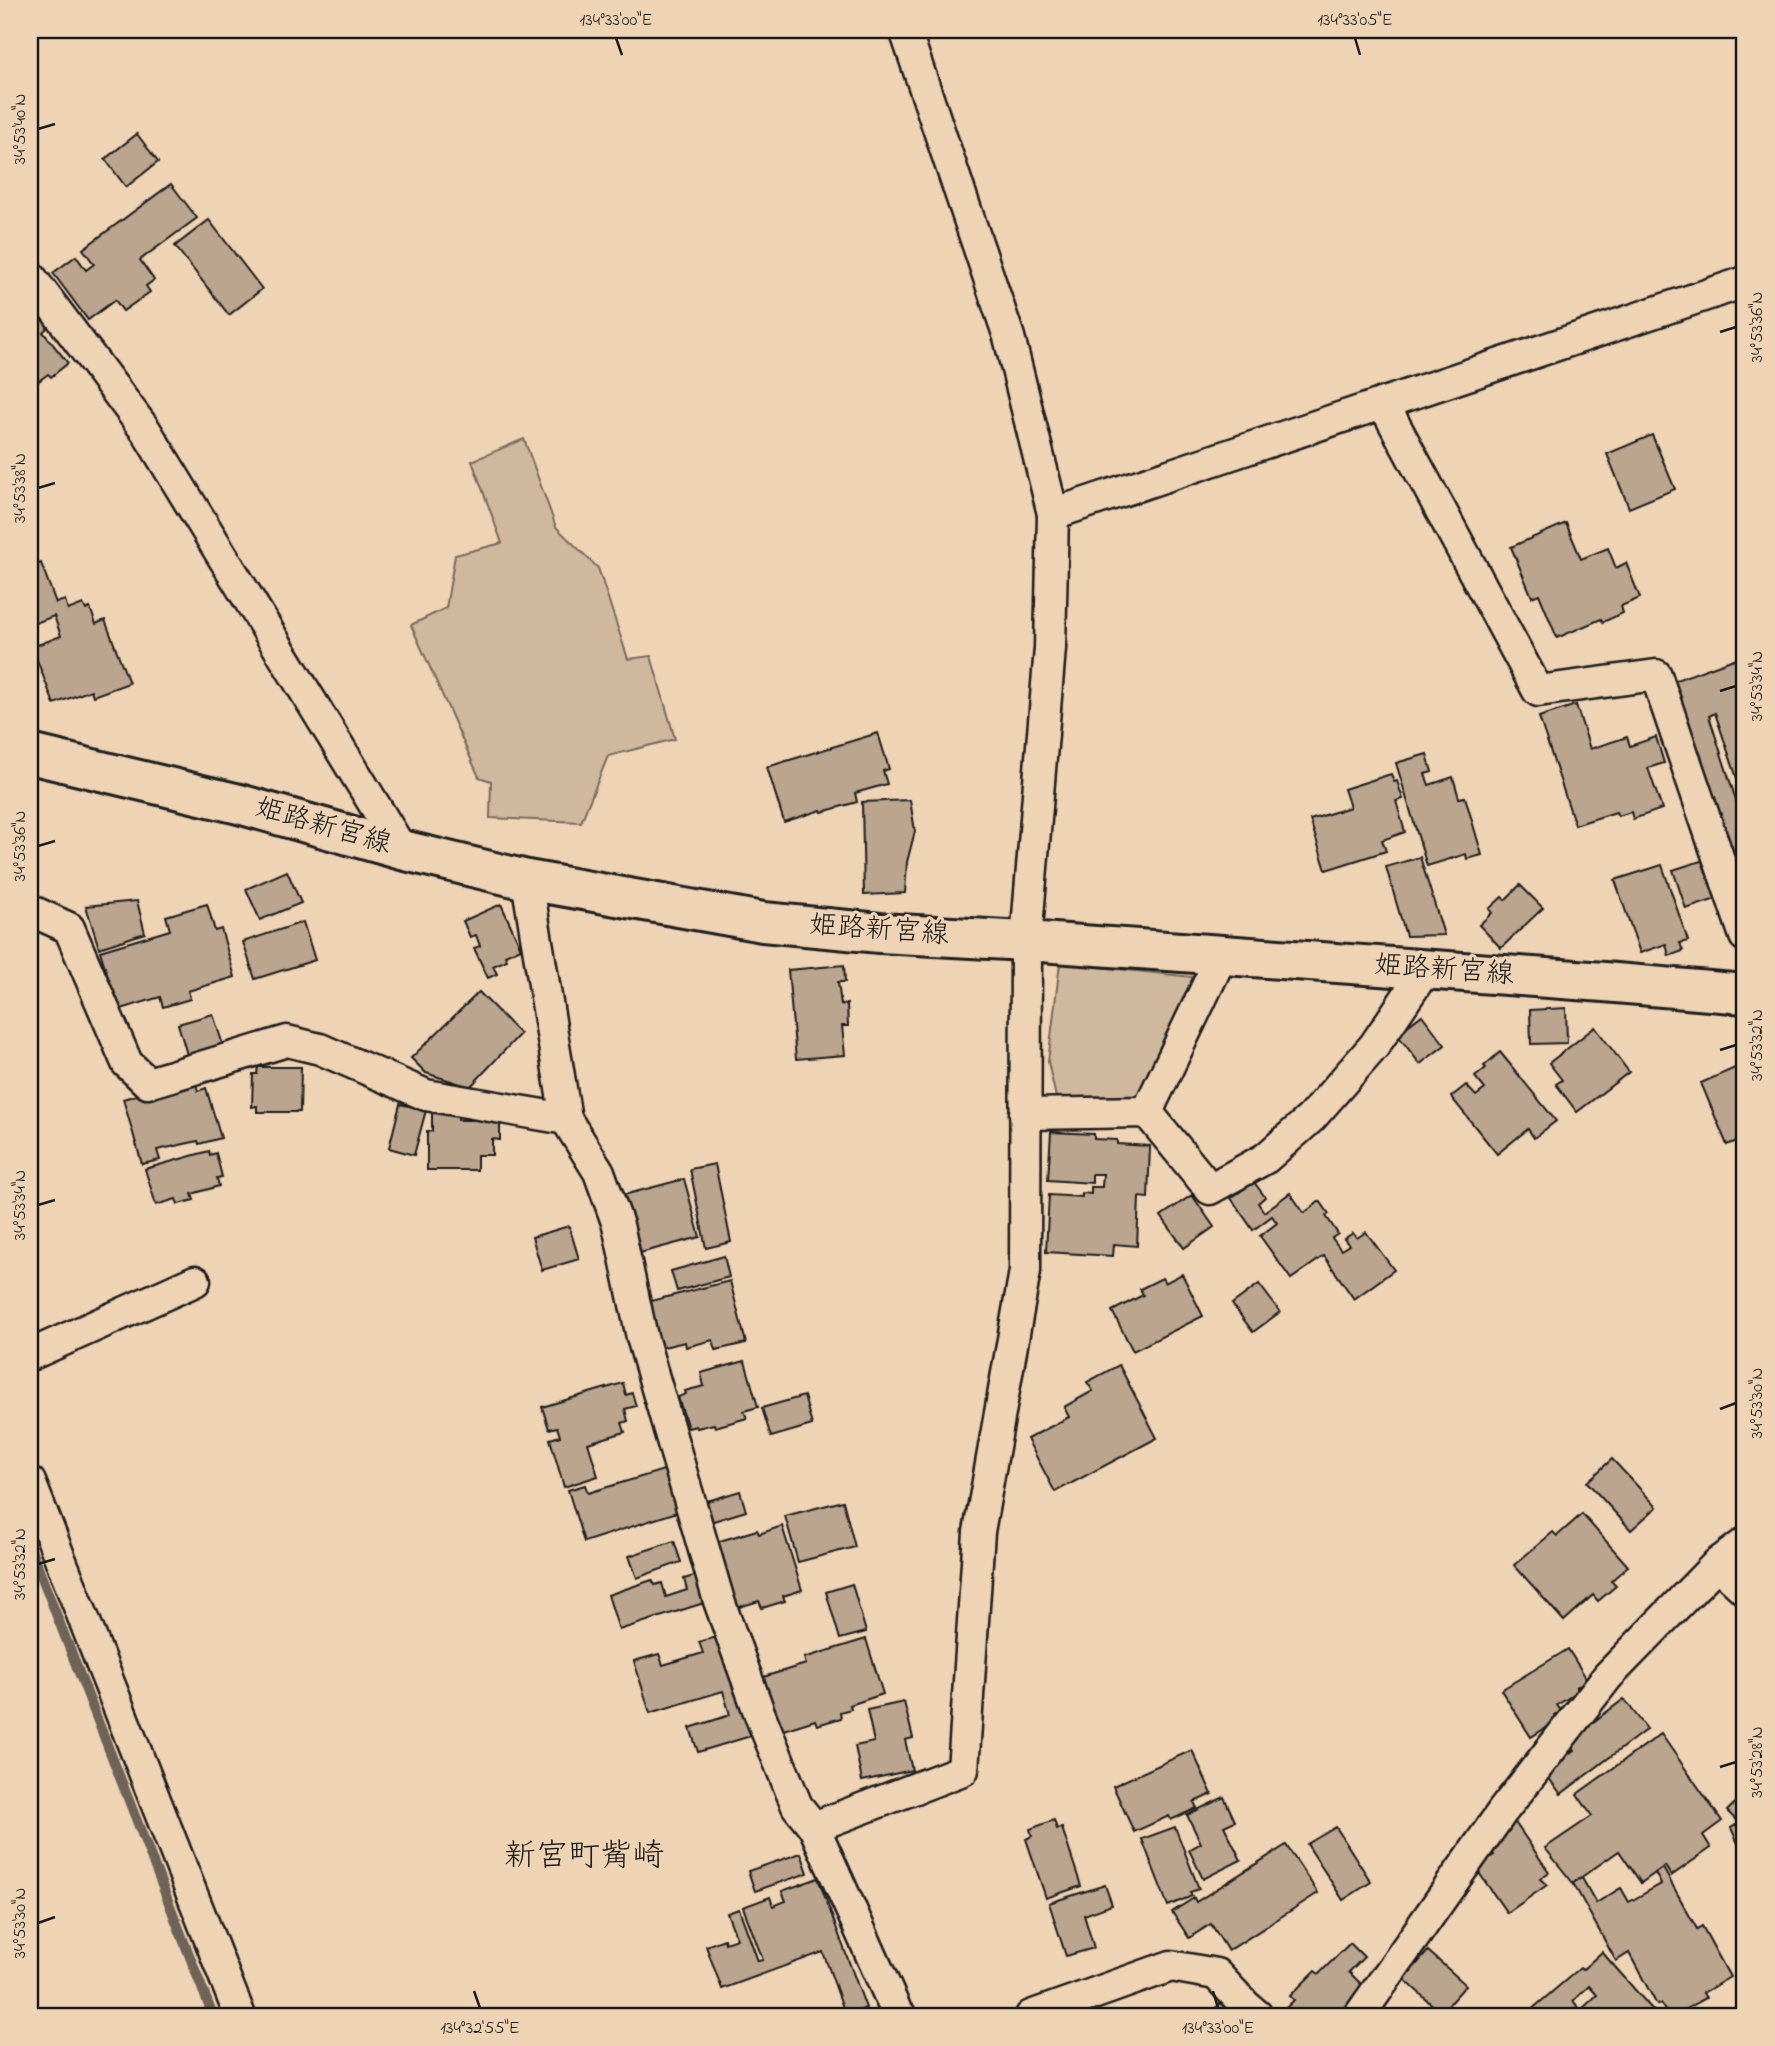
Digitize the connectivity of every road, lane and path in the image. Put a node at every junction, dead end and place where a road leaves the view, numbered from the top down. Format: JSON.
{"nodes":[{"id":1,"x":905,"y":30,"type":"edge"},
{"id":2,"x":30,"y":276,"type":"edge"},
{"id":3,"x":1745,"y":282,"type":"edge"},
{"id":4,"x":1383,"y":403,"type":"junction"},
{"id":5,"x":1053,"y":514,"type":"junction"},
{"id":6,"x":30,"y":754,"type":"edge"},
{"id":7,"x":402,"y":850,"type":"junction"},
{"id":8,"x":527,"y":880,"type":"junction"},
{"id":9,"x":30,"y":910,"type":"edge"},
{"id":10,"x":1745,"y":936,"type":"edge"},
{"id":11,"x":1026,"y":941,"type":"junction"},
{"id":12,"x":1222,"y":955,"type":"junction"},
{"id":13,"x":1426,"y":970,"type":"junction"},
{"id":14,"x":1745,"y":994,"type":"edge"},
{"id":15,"x":1147,"y":1112,"type":"junction"},
{"id":16,"x":1025,"y":1114,"type":"junction"},
{"id":17,"x":566,"y":1119,"type":"junction"},
{"id":18,"x":195,"y":1281,"type":"dead end"},
{"id":19,"x":30,"y":1355,"type":"edge"},
{"id":20,"x":30,"y":1482,"type":"edge"},
{"id":21,"x":1745,"y":1543,"type":"edge"},
{"id":22,"x":1717,"y":1564,"type":"junction"},
{"id":23,"x":1745,"y":1590,"type":"edge"},
{"id":24,"x":814,"y":1827,"type":"junction"},
{"id":25,"x":240,"y":2016,"type":"edge"},
{"id":26,"x":897,"y":2016,"type":"edge"},
{"id":27,"x":1031,"y":2016,"type":"edge"},
{"id":28,"x":1258,"y":2016,"type":"edge"},
{"id":29,"x":1359,"y":2016,"type":"edge"}],
"edges":[{"from":1,"to":5,"type":"street"},
{"from":2,"to":7,"type":"street"},
{"from":3,"to":4,"type":"street"},
{"from":4,"to":5,"type":"street"},
{"from":4,"to":10,"type":"street"},
{"from":5,"to":11,"type":"street"},
{"from":6,"to":7,"type":"main road","name":"姫路新宮線"},
{"from":7,"to":8,"type":"main road","name":"姫路新宮線"},
{"from":8,"to":11,"type":"main road","name":"姫路新宮線"},
{"from":8,"to":17,"type":"street"},
{"from":9,"to":17,"type":"street"},
{"from":11,"to":12,"type":"main road","name":"姫路新宮線"},
{"from":11,"to":16,"type":"street"},
{"from":12,"to":13,"type":"main road","name":"姫路新宮線"},
{"from":12,"to":15,"type":"street"},
{"from":13,"to":14,"type":"main road","name":"姫路新宮線"},
{"from":13,"to":15,"type":"street"},
{"from":15,"to":16,"type":"street"},
{"from":16,"to":24,"type":"street"},
{"from":17,"to":24,"type":"street"},
{"from":18,"to":19,"type":"street"},
{"from":20,"to":25,"type":"street"},
{"from":21,"to":22,"type":"street"},
{"from":22,"to":23,"type":"street"},
{"from":22,"to":29,"type":"street"},
{"from":24,"to":26,"type":"street"},
{"from":27,"to":28,"type":"street"}]}
